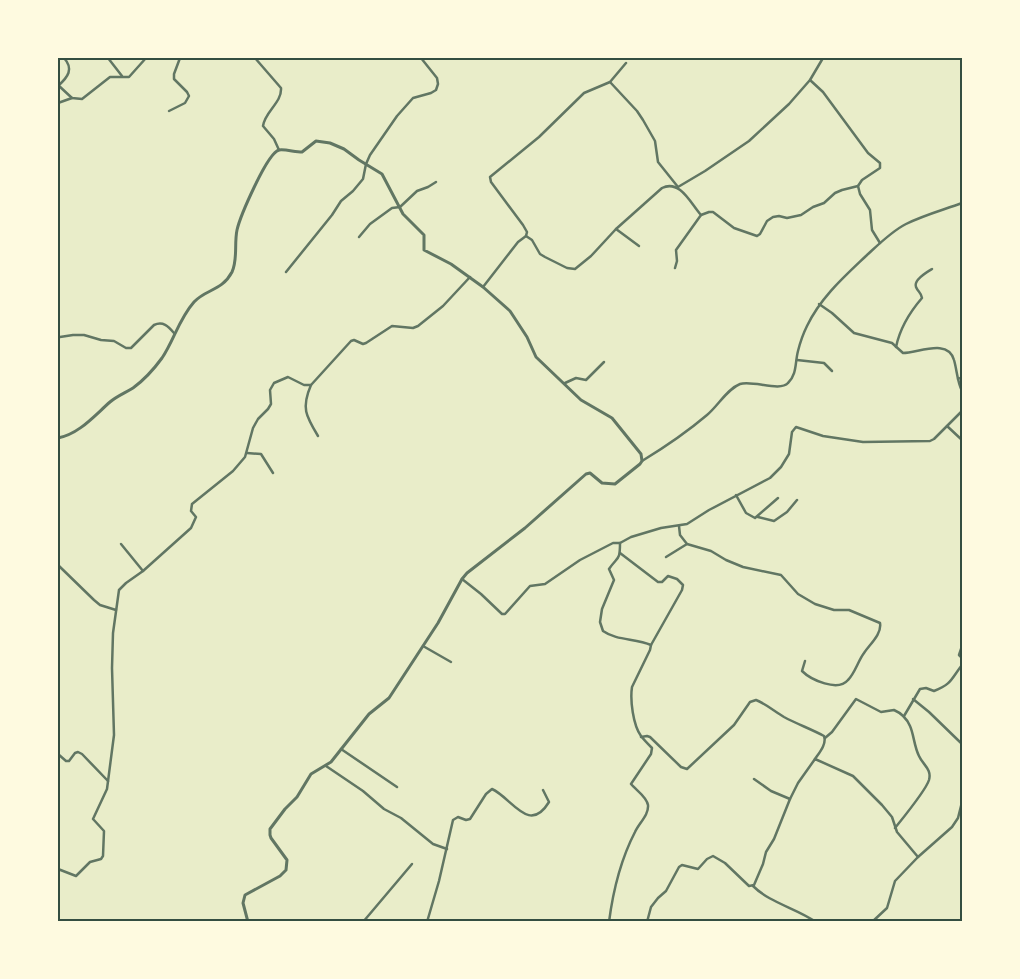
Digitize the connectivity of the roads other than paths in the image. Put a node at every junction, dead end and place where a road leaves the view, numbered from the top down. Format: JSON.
{"nodes":[{"id":1,"x":64,"y":58,"type":"edge"},
{"id":2,"x":108,"y":58,"type":"edge"},
{"id":3,"x":146,"y":58,"type":"edge"},
{"id":4,"x":180,"y":58,"type":"edge"},
{"id":5,"x":255,"y":58,"type":"edge"},
{"id":6,"x":421,"y":58,"type":"edge"},
{"id":7,"x":823,"y":58,"type":"edge"},
{"id":8,"x":626,"y":64,"type":"dead end"},
{"id":9,"x":123,"y":78,"type":"junction"},
{"id":10,"x":810,"y":80,"type":"junction"},
{"id":11,"x":610,"y":82,"type":"junction"},
{"id":12,"x":58,"y":85,"type":"edge"},
{"id":13,"x":72,"y":98,"type":"junction"},
{"id":14,"x":58,"y":103,"type":"edge"},
{"id":15,"x":169,"y":111,"type":"dead end"},
{"id":16,"x":279,"y":150,"type":"junction"},
{"id":17,"x":366,"y":164,"type":"junction"},
{"id":18,"x":436,"y":182,"type":"dead end"},
{"id":19,"x":858,"y":186,"type":"junction"},
{"id":20,"x":678,"y":187,"type":"junction"},
{"id":21,"x":962,"y":203,"type":"edge"},
{"id":22,"x":400,"y":207,"type":"junction"},
{"id":23,"x":701,"y":215,"type":"junction"},
{"id":24,"x":616,"y":229,"type":"junction"},
{"id":25,"x":526,"y":236,"type":"junction"},
{"id":26,"x":360,"y":237,"type":"dead end"},
{"id":27,"x":880,"y":243,"type":"junction"},
{"id":28,"x":639,"y":246,"type":"dead end"},
{"id":29,"x":674,"y":268,"type":"dead end"},
{"id":30,"x":932,"y":269,"type":"dead end"},
{"id":31,"x":286,"y":272,"type":"dead end"},
{"id":32,"x":470,"y":277,"type":"junction"},
{"id":33,"x":483,"y":286,"type":"junction"},
{"id":34,"x":819,"y":304,"type":"junction"},
{"id":35,"x":174,"y":333,"type":"junction"},
{"id":36,"x":60,"y":337,"type":"dead end"},
{"id":37,"x":896,"y":347,"type":"junction"},
{"id":38,"x":796,"y":360,"type":"junction"},
{"id":39,"x":604,"y":362,"type":"dead end"},
{"id":40,"x":832,"y":371,"type":"dead end"},
{"id":41,"x":962,"y":377,"type":"edge"},
{"id":42,"x":958,"y":379,"type":"junction"},
{"id":43,"x":565,"y":383,"type":"junction"},
{"id":44,"x":311,"y":385,"type":"junction"},
{"id":45,"x":962,"y":391,"type":"edge"},
{"id":46,"x":962,"y":411,"type":"edge"},
{"id":47,"x":947,"y":426,"type":"junction"},
{"id":48,"x":318,"y":436,"type":"dead end"},
{"id":49,"x":58,"y":438,"type":"edge"},
{"id":50,"x":962,"y":440,"type":"edge"},
{"id":51,"x":247,"y":453,"type":"junction"},
{"id":52,"x":642,"y":461,"type":"junction"},
{"id":53,"x":273,"y":473,"type":"dead end"},
{"id":54,"x":736,"y":496,"type":"junction"},
{"id":55,"x":778,"y":498,"type":"dead end"},
{"id":56,"x":797,"y":500,"type":"dead end"},
{"id":57,"x":758,"y":517,"type":"junction"},
{"id":58,"x":679,"y":526,"type":"junction"},
{"id":59,"x":620,"y":543,"type":"junction"},
{"id":60,"x":120,"y":544,"type":"dead end"},
{"id":61,"x":686,"y":544,"type":"junction"},
{"id":62,"x":620,"y":553,"type":"junction"},
{"id":63,"x":666,"y":556,"type":"dead end"},
{"id":64,"x":58,"y":565,"type":"edge"},
{"id":65,"x":143,"y":571,"type":"junction"},
{"id":66,"x":462,"y":578,"type":"junction"},
{"id":67,"x":116,"y":610,"type":"junction"},
{"id":68,"x":651,"y":645,"type":"junction"},
{"id":69,"x":423,"y":646,"type":"junction"},
{"id":70,"x":962,"y":646,"type":"edge"},
{"id":71,"x":962,"y":658,"type":"edge"},
{"id":72,"x":805,"y":661,"type":"dead end"},
{"id":73,"x":451,"y":662,"type":"dead end"},
{"id":74,"x":962,"y":665,"type":"edge"},
{"id":75,"x":913,"y":699,"type":"junction"},
{"id":76,"x":903,"y":716,"type":"junction"},
{"id":77,"x":641,"y":737,"type":"junction"},
{"id":78,"x":825,"y":738,"type":"junction"},
{"id":79,"x":962,"y":744,"type":"edge"},
{"id":80,"x":341,"y":749,"type":"junction"},
{"id":81,"x":58,"y":754,"type":"edge"},
{"id":82,"x":815,"y":759,"type":"junction"},
{"id":83,"x":326,"y":766,"type":"junction"},
{"id":84,"x":754,"y":779,"type":"dead end"},
{"id":85,"x":108,"y":781,"type":"junction"},
{"id":86,"x":397,"y":787,"type":"dead end"},
{"id":87,"x":543,"y":790,"type":"dead end"},
{"id":88,"x":790,"y":799,"type":"junction"},
{"id":89,"x":962,"y":802,"type":"edge"},
{"id":90,"x":895,"y":828,"type":"junction"},
{"id":91,"x":446,"y":848,"type":"junction"},
{"id":92,"x":918,"y":856,"type":"junction"},
{"id":93,"x":412,"y":864,"type":"dead end"},
{"id":94,"x":58,"y":869,"type":"edge"},
{"id":95,"x":753,"y":886,"type":"junction"},
{"id":96,"x":428,"y":921,"type":"edge"},
{"id":97,"x":248,"y":922,"type":"edge"},
{"id":98,"x":363,"y":922,"type":"edge"},
{"id":99,"x":609,"y":922,"type":"edge"},
{"id":100,"x":647,"y":922,"type":"edge"},
{"id":101,"x":816,"y":922,"type":"edge"},
{"id":102,"x":872,"y":922,"type":"edge"}],
"edges":[{"from":1,"to":12,"type":"street"},
{"from":2,"to":9,"type":"street"},
{"from":3,"to":9,"type":"street"},
{"from":4,"to":15,"type":"street"},
{"from":5,"to":16,"type":"street"},
{"from":6,"to":17,"type":"street"},
{"from":7,"to":10,"type":"street"},
{"from":8,"to":11,"type":"street"},
{"from":9,"to":13,"type":"street"},
{"from":10,"to":19,"type":"street"},
{"from":10,"to":20,"type":"street"},
{"from":11,"to":20,"type":"street"},
{"from":11,"to":25,"type":"street"},
{"from":12,"to":13,"type":"street"},
{"from":13,"to":14,"type":"street"},
{"from":16,"to":17,"type":"street"},
{"from":16,"to":35,"type":"street"},
{"from":17,"to":22,"type":"street"},
{"from":17,"to":31,"type":"street"},
{"from":18,"to":22,"type":"street"},
{"from":19,"to":23,"type":"street"},
{"from":19,"to":27,"type":"street"},
{"from":20,"to":23,"type":"street"},
{"from":20,"to":24,"type":"street"},
{"from":21,"to":27,"type":"street"},
{"from":22,"to":26,"type":"street"},
{"from":22,"to":32,"type":"street"},
{"from":23,"to":29,"type":"street"},
{"from":24,"to":25,"type":"street"},
{"from":24,"to":28,"type":"street"},
{"from":25,"to":33,"type":"street"},
{"from":27,"to":34,"type":"street"},
{"from":30,"to":37,"type":"street"},
{"from":32,"to":33,"type":"street"},
{"from":32,"to":44,"type":"street"},
{"from":33,"to":43,"type":"street"},
{"from":34,"to":37,"type":"street"},
{"from":34,"to":38,"type":"street"},
{"from":35,"to":36,"type":"street"},
{"from":35,"to":49,"type":"street"},
{"from":37,"to":42,"type":"street"},
{"from":38,"to":40,"type":"street"},
{"from":38,"to":52,"type":"street"},
{"from":39,"to":43,"type":"street"},
{"from":41,"to":42,"type":"street"},
{"from":42,"to":45,"type":"street"},
{"from":43,"to":52,"type":"street"},
{"from":44,"to":48,"type":"street"},
{"from":44,"to":51,"type":"street"},
{"from":46,"to":47,"type":"street"},
{"from":47,"to":50,"type":"street"},
{"from":47,"to":54,"type":"street"},
{"from":51,"to":53,"type":"street"},
{"from":51,"to":65,"type":"street"},
{"from":52,"to":66,"type":"street"},
{"from":54,"to":57,"type":"street"},
{"from":54,"to":58,"type":"street"},
{"from":55,"to":57,"type":"street"},
{"from":56,"to":57,"type":"street"},
{"from":58,"to":59,"type":"street"},
{"from":58,"to":61,"type":"street"},
{"from":59,"to":62,"type":"street"},
{"from":59,"to":66,"type":"street"},
{"from":60,"to":65,"type":"street"},
{"from":61,"to":63,"type":"street"},
{"from":61,"to":72,"type":"street"},
{"from":62,"to":68,"type":"street"},
{"from":62,"to":68,"type":"street"},
{"from":64,"to":67,"type":"street"},
{"from":65,"to":67,"type":"street"},
{"from":66,"to":69,"type":"street"},
{"from":67,"to":85,"type":"street"},
{"from":68,"to":77,"type":"street"},
{"from":69,"to":73,"type":"street"},
{"from":69,"to":80,"type":"street"},
{"from":70,"to":71,"type":"street"},
{"from":74,"to":75,"type":"street"},
{"from":75,"to":76,"type":"street"},
{"from":75,"to":79,"type":"street"},
{"from":76,"to":78,"type":"street"},
{"from":76,"to":90,"type":"street"},
{"from":77,"to":78,"type":"street"},
{"from":77,"to":99,"type":"street"},
{"from":78,"to":82,"type":"street"},
{"from":80,"to":83,"type":"street"},
{"from":80,"to":86,"type":"street"},
{"from":81,"to":85,"type":"street"},
{"from":82,"to":88,"type":"street"},
{"from":82,"to":90,"type":"street"},
{"from":83,"to":91,"type":"street"},
{"from":83,"to":97,"type":"street"},
{"from":84,"to":88,"type":"street"},
{"from":85,"to":94,"type":"street"},
{"from":87,"to":91,"type":"street"},
{"from":88,"to":95,"type":"street"},
{"from":89,"to":92,"type":"street"},
{"from":90,"to":92,"type":"street"},
{"from":91,"to":96,"type":"street"},
{"from":92,"to":102,"type":"street"},
{"from":93,"to":98,"type":"street"},
{"from":95,"to":100,"type":"street"},
{"from":95,"to":101,"type":"street"}]}
